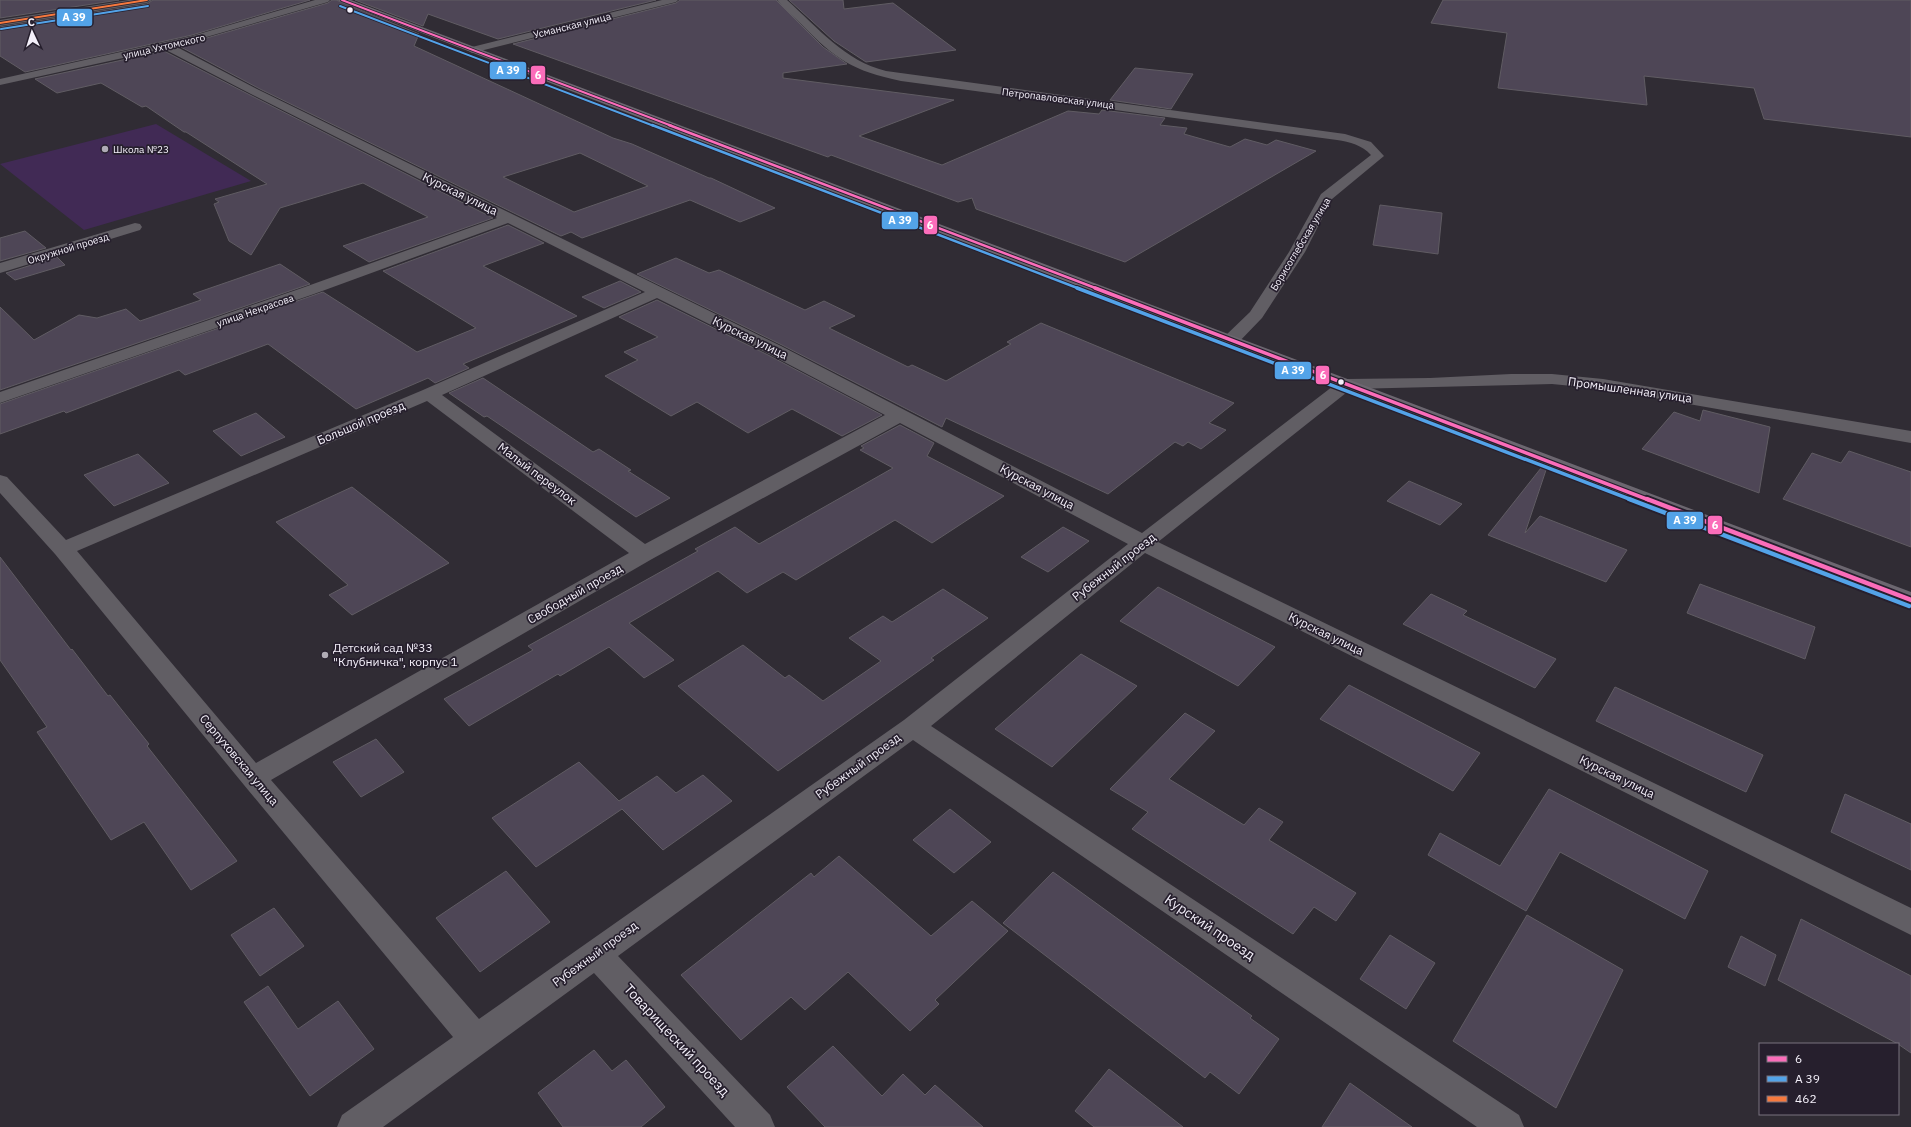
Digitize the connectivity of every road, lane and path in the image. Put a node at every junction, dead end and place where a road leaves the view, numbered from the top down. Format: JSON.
{"nodes":[{"id":1,"x":147,"y":0,"type":"edge"},
{"id":2,"x":325,"y":0,"type":"edge"},
{"id":3,"x":342,"y":0,"type":"edge"},
{"id":4,"x":673,"y":0,"type":"edge"},
{"id":5,"x":782,"y":0,"type":"edge"},
{"id":6,"x":0,"y":23,"type":"edge"},
{"id":7,"x":167,"y":46,"type":"junction"},
{"id":8,"x":472,"y":50,"type":"junction"},
{"id":9,"x":0,"y":82,"type":"edge"},
{"id":10,"x":1359,"y":140,"type":"joint"},
{"id":11,"x":509,"y":218,"type":"junction"},
{"id":12,"x":135,"y":227,"type":"dead end"},
{"id":13,"x":0,"y":268,"type":"edge"},
{"id":14,"x":657,"y":292,"type":"junction"},
{"id":15,"x":1230,"y":342,"type":"junction"},
{"id":16,"x":1347,"y":384,"type":"junction"},
{"id":17,"x":429,"y":394,"type":"junction"},
{"id":18,"x":0,"y":398,"type":"edge"},
{"id":19,"x":900,"y":415,"type":"junction"},
{"id":20,"x":1911,"y":437,"type":"edge"},
{"id":21,"x":0,"y":481,"type":"edge"},
{"id":22,"x":1143,"y":543,"type":"junction"},
{"id":23,"x":63,"y":549,"type":"junction"},
{"id":24,"x":644,"y":554,"type":"junction"},
{"id":25,"x":1911,"y":600,"type":"edge"},
{"id":26,"x":913,"y":727,"type":"junction"},
{"id":27,"x":253,"y":778,"type":"junction"},
{"id":28,"x":1911,"y":922,"type":"edge"},
{"id":29,"x":596,"y":954,"type":"junction"},
{"id":30,"x":476,"y":1040,"type":"junction"},
{"id":31,"x":354,"y":1127,"type":"edge"},
{"id":32,"x":758,"y":1127,"type":"edge"},
{"id":33,"x":1507,"y":1127,"type":"edge"}],
"edges":[{"from":1,"to":6,"type":"street"},
{"from":2,"to":7,"type":"street","name":"улица Ухтомского"},
{"from":3,"to":8,"type":"main road"},
{"from":4,"to":8,"type":"street","name":"Усманская улица"},
{"from":5,"to":10,"type":"street","name":"Петропавловская улица"},
{"from":7,"to":9,"type":"street","name":"улица Ухтомского"},
{"from":7,"to":11,"type":"street","name":"Курская улица"},
{"from":8,"to":15,"type":"main road"},
{"from":10,"to":15,"type":"street","name":"Борисоглебская улица"},
{"from":11,"to":14,"type":"street","name":"Курская улица"},
{"from":11,"to":18,"type":"street","name":"улица Некрасова"},
{"from":12,"to":13,"type":"street","name":"Окружной проезд"},
{"from":14,"to":17,"type":"street","name":"Большой проезд"},
{"from":14,"to":19,"type":"street","name":"Курская улица"},
{"from":15,"to":16,"type":"main road"},
{"from":16,"to":20,"type":"street","name":"Промышленная улица"},
{"from":16,"to":22,"type":"street","name":"Рубежный проезд"},
{"from":16,"to":25,"type":"main road"},
{"from":17,"to":23,"type":"street","name":"Большой проезд"},
{"from":17,"to":24,"type":"street","name":"Малый переулок"},
{"from":19,"to":22,"type":"street","name":"Курская улица"},
{"from":19,"to":24,"type":"street","name":"Свободный проезд"},
{"from":21,"to":23,"type":"street","name":"Серпуховская улица"},
{"from":22,"to":26,"type":"street","name":"Рубежный проезд"},
{"from":22,"to":28,"type":"street","name":"Курская улица"},
{"from":23,"to":27,"type":"street","name":"Серпуховская улица"},
{"from":24,"to":27,"type":"street","name":"Свободный проезд"},
{"from":26,"to":29,"type":"street","name":"Рубежный проезд"},
{"from":26,"to":33,"type":"street","name":"Курский проезд"},
{"from":27,"to":30,"type":"street","name":"Серпуховская улица"},
{"from":29,"to":30,"type":"street","name":"Рубежный проезд"},
{"from":29,"to":32,"type":"street","name":"Товарищеский проезд"},
{"from":30,"to":31,"type":"street","name":"Рубежный проезд"}]}
